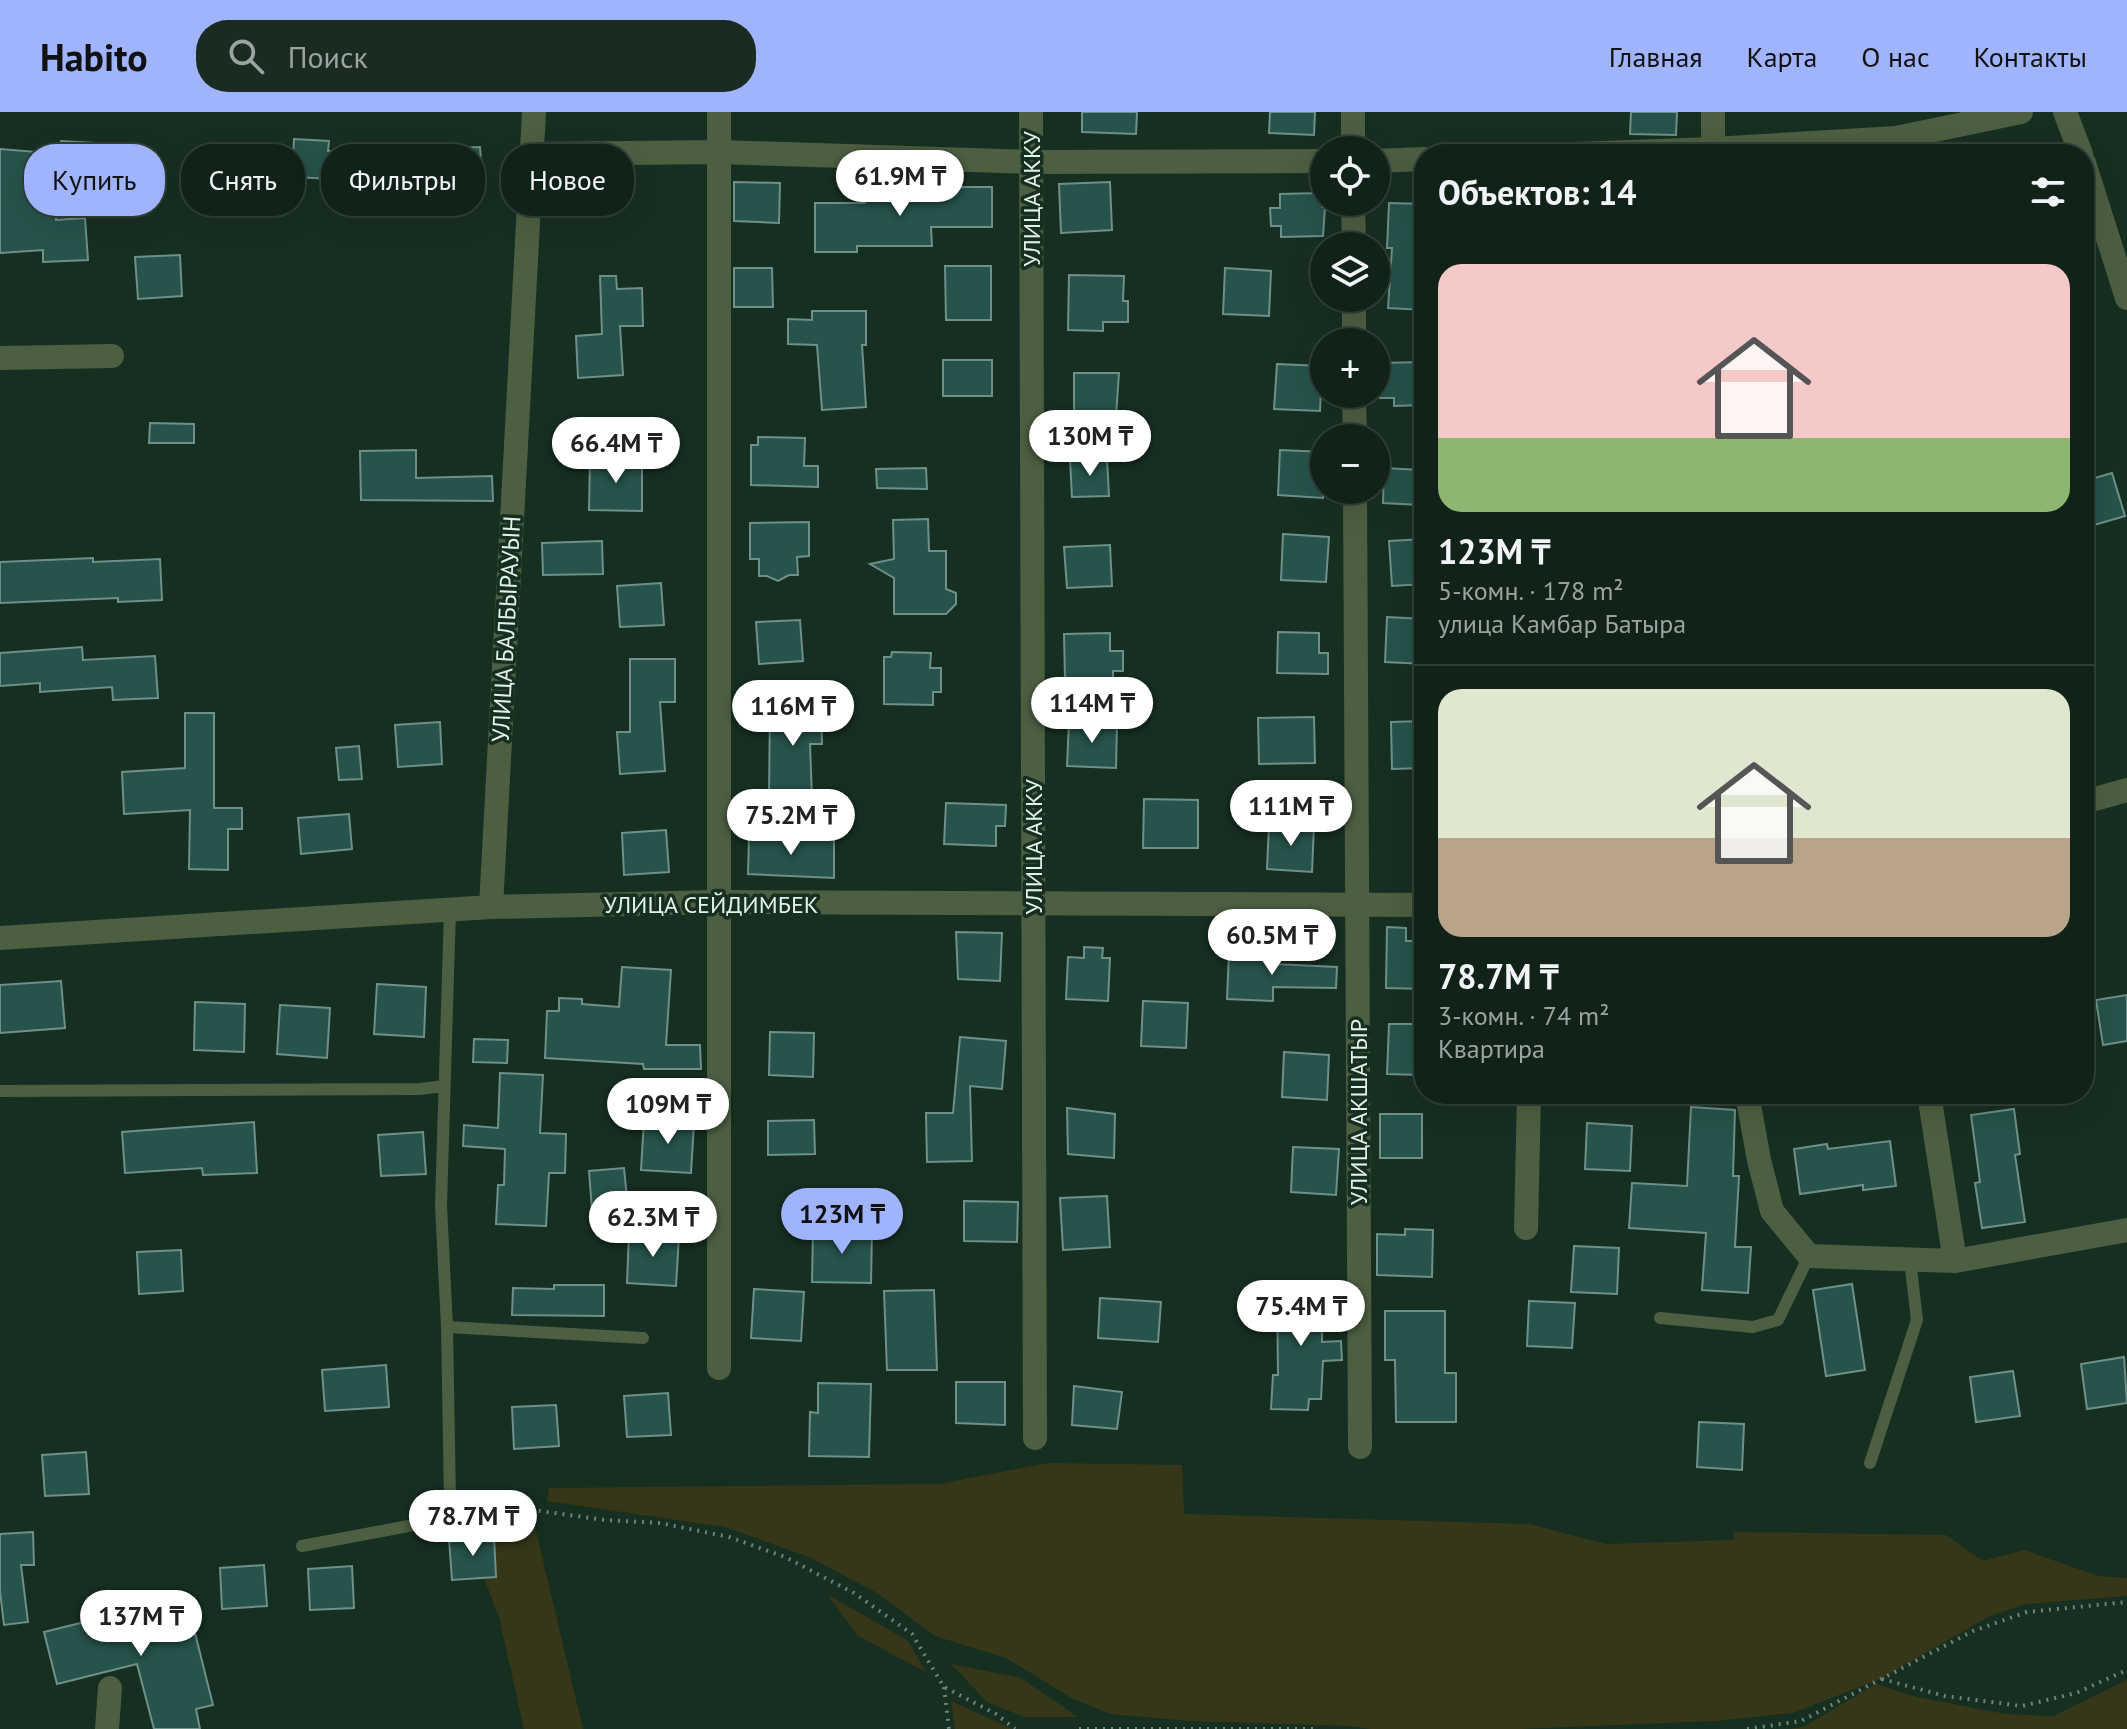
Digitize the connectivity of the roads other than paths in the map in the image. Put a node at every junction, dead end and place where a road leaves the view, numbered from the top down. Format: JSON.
{"nodes":[{"id":1,"x":534,"y":112,"type":"edge"},
{"id":2,"x":719,"y":112,"type":"edge"},
{"id":3,"x":1031,"y":112,"type":"edge"},
{"id":4,"x":1353,"y":112,"type":"edge"},
{"id":5,"x":1713,"y":112,"type":"edge"},
{"id":6,"x":2021,"y":112,"type":"edge"},
{"id":7,"x":2065,"y":112,"type":"edge"},
{"id":8,"x":1353,"y":136,"type":"edge"},
{"id":9,"x":533,"y":144,"type":"edge"},
{"id":10,"x":1713,"y":144,"type":"edge"},
{"id":11,"x":1818,"y":144,"type":"edge"},
{"id":12,"x":2077,"y":144,"type":"edge"},
{"id":13,"x":719,"y":152,"type":"junction"},
{"id":14,"x":634,"y":153,"type":"edge"},
{"id":15,"x":1414,"y":159,"type":"edge"},
{"id":16,"x":1390,"y":160,"type":"edge"},
{"id":17,"x":1310,"y":161,"type":"edge"},
{"id":18,"x":1031,"y":162,"type":"junction"},
{"id":19,"x":2094,"y":194,"type":"edge"},
{"id":20,"x":530,"y":216,"type":"edge"},
{"id":21,"x":2127,"y":298,"type":"edge"},
{"id":22,"x":112,"y":356,"type":"dead end"},
{"id":23,"x":0,"y":358,"type":"edge"},
{"id":24,"x":1355,"y":504,"type":"edge"},
{"id":25,"x":2127,"y":790,"type":"edge"},
{"id":26,"x":2094,"y":799,"type":"edge"},
{"id":27,"x":719,"y":902,"type":"junction"},
{"id":28,"x":1033,"y":905,"type":"junction"},
{"id":29,"x":1357,"y":905,"type":"junction"},
{"id":30,"x":1414,"y":905,"type":"edge"},
{"id":31,"x":491,"y":907,"type":"junction"},
{"id":32,"x":450,"y":909,"type":"junction"},
{"id":33,"x":0,"y":938,"type":"edge"},
{"id":34,"x":444,"y":1086,"type":"junction"},
{"id":35,"x":0,"y":1091,"type":"edge"},
{"id":36,"x":1529,"y":1104,"type":"edge"},
{"id":37,"x":1749,"y":1104,"type":"edge"},
{"id":38,"x":1931,"y":1104,"type":"edge"},
{"id":39,"x":1526,"y":1228,"type":"dead end"},
{"id":40,"x":2127,"y":1230,"type":"edge"},
{"id":41,"x":1809,"y":1256,"type":"junction"},
{"id":42,"x":1910,"y":1260,"type":"junction"},
{"id":43,"x":1955,"y":1261,"type":"junction"},
{"id":44,"x":1660,"y":1318,"type":"dead end"},
{"id":45,"x":447,"y":1327,"type":"junction"},
{"id":46,"x":643,"y":1338,"type":"dead end"},
{"id":47,"x":719,"y":1368,"type":"dead end"},
{"id":48,"x":1035,"y":1438,"type":"dead end"},
{"id":49,"x":1360,"y":1447,"type":"dead end"},
{"id":50,"x":1870,"y":1463,"type":"dead end"},
{"id":51,"x":302,"y":1546,"type":"dead end"},
{"id":52,"x":110,"y":1688,"type":"dead end"},
{"id":53,"x":107,"y":1729,"type":"edge"}],
"edges":[{"from":1,"to":9,"type":"street","name":"УЛИЦА БАЛБЫРАУЫН"},
{"from":2,"to":13,"type":"street"},
{"from":3,"to":18,"type":"street","name":"УЛИЦА АККУ"},
{"from":4,"to":8,"type":"street"},
{"from":5,"to":10,"type":"street"},
{"from":6,"to":11,"type":"street"},
{"from":7,"to":12,"type":"street"},
{"from":13,"to":14,"type":"street"},
{"from":13,"to":18,"type":"street"},
{"from":13,"to":27,"type":"street"},
{"from":15,"to":16,"type":"street"},
{"from":17,"to":18,"type":"street"},
{"from":18,"to":28,"type":"street","name":"УЛИЦА АККУ"},
{"from":19,"to":21,"type":"street"},
{"from":20,"to":31,"type":"street","name":"УЛИЦА БАЛБЫРАУЫН"},
{"from":22,"to":23,"type":"street"},
{"from":24,"to":29,"type":"street","name":"УЛИЦА АКШАТЫР"},
{"from":25,"to":26,"type":"street"},
{"from":27,"to":28,"type":"street","name":"УЛИЦА СЕЙДИМБЕК"},
{"from":27,"to":31,"type":"street","name":"УЛИЦА СЕЙДИМБЕК"},
{"from":27,"to":47,"type":"street"},
{"from":28,"to":29,"type":"street","name":"УЛИЦА СЕЙДИМБЕК"},
{"from":28,"to":48,"type":"street","name":"УЛИЦА АККУ"},
{"from":29,"to":30,"type":"street","name":"УЛИЦА СЕЙДИМБЕК"},
{"from":29,"to":49,"type":"street","name":"УЛИЦА АКШАТЫР"},
{"from":31,"to":32,"type":"street","name":"УЛИЦА СЕЙДИМБЕК"},
{"from":32,"to":33,"type":"street","name":"УЛИЦА СЕЙДИМБЕК"},
{"from":32,"to":34,"type":"lane"},
{"from":34,"to":35,"type":"lane"},
{"from":34,"to":45,"type":"lane"},
{"from":36,"to":39,"type":"street"},
{"from":37,"to":41,"type":"street"},
{"from":38,"to":43,"type":"street"},
{"from":40,"to":43,"type":"street"},
{"from":41,"to":42,"type":"street"},
{"from":41,"to":44,"type":"lane"},
{"from":42,"to":43,"type":"street"},
{"from":42,"to":50,"type":"lane"},
{"from":45,"to":46,"type":"lane"},
{"from":45,"to":51,"type":"lane"},
{"from":52,"to":53,"type":"street"}]}
